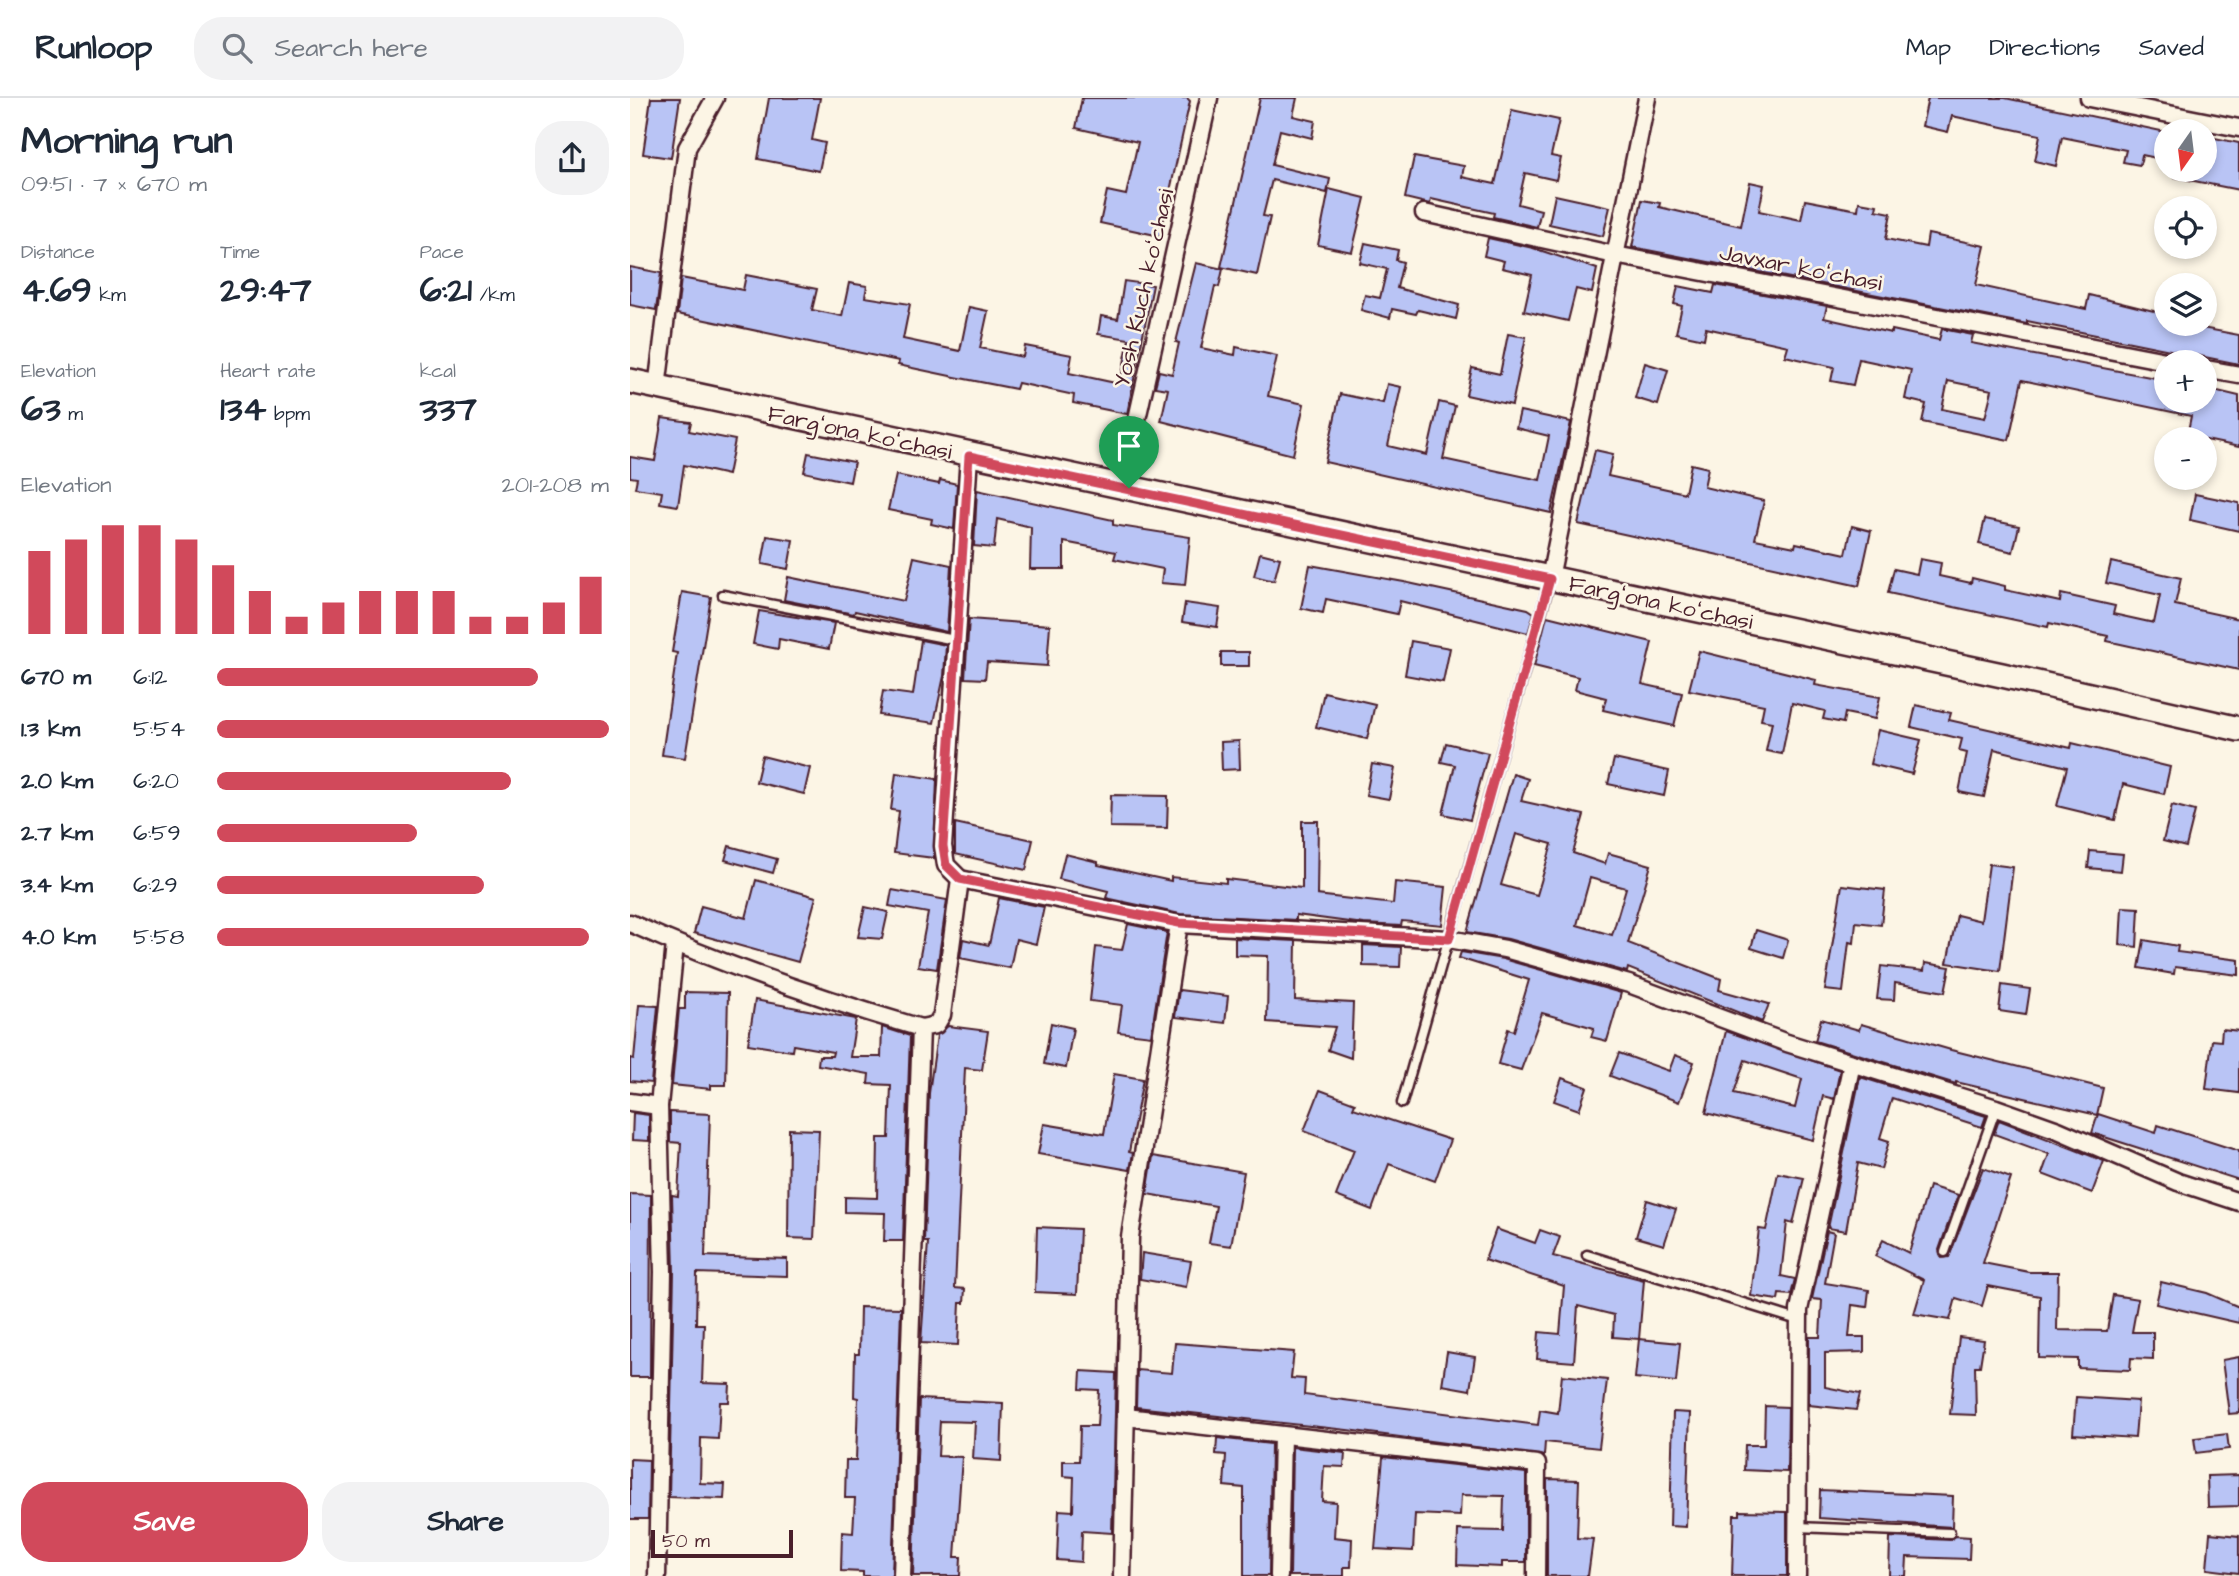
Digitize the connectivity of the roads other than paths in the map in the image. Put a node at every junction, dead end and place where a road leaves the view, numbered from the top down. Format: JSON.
{"nodes":[{"id":1,"x":715,"y":98,"type":"edge"},
{"id":2,"x":1209,"y":98,"type":"edge"},
{"id":3,"x":1647,"y":98,"type":"edge"},
{"id":4,"x":2089,"y":98,"type":"edge"},
{"id":5,"x":2239,"y":128,"type":"edge"},
{"id":6,"x":1424,"y":213,"type":"dead end"},
{"id":7,"x":1615,"y":255,"type":"junction"},
{"id":8,"x":2154,"y":359,"type":"edge"},
{"id":9,"x":2217,"y":371,"type":"edge"},
{"id":10,"x":2239,"y":375,"type":"edge"},
{"id":11,"x":630,"y":381,"type":"edge"},
{"id":12,"x":657,"y":388,"type":"junction"},
{"id":13,"x":969,"y":456,"type":"junction"},
{"id":14,"x":1129,"y":488,"type":"junction"},
{"id":15,"x":1550,"y":579,"type":"junction"},
{"id":16,"x":723,"y":595,"type":"dead end"},
{"id":17,"x":956,"y":640,"type":"junction"},
{"id":18,"x":2239,"y":730,"type":"edge"},
{"id":19,"x":960,"y":879,"type":"junction"},
{"id":20,"x":630,"y":923,"type":"edge"},
{"id":21,"x":1179,"y":923,"type":"junction"},
{"id":22,"x":1449,"y":939,"type":"junction"},
{"id":23,"x":675,"y":944,"type":"junction"},
{"id":24,"x":921,"y":1028,"type":"junction"},
{"id":25,"x":1852,"y":1063,"type":"junction"},
{"id":26,"x":630,"y":1102,"type":"edge"},
{"id":27,"x":1402,"y":1103,"type":"dead end"},
{"id":28,"x":659,"y":1106,"type":"junction"},
{"id":29,"x":1996,"y":1108,"type":"junction"},
{"id":30,"x":2239,"y":1202,"type":"edge"},
{"id":31,"x":1945,"y":1252,"type":"dead end"},
{"id":32,"x":1587,"y":1255,"type":"dead end"},
{"id":33,"x":1798,"y":1320,"type":"junction"},
{"id":34,"x":1126,"y":1417,"type":"junction"},
{"id":35,"x":1282,"y":1435,"type":"junction"},
{"id":36,"x":1797,"y":1527,"type":"junction"},
{"id":37,"x":1950,"y":1533,"type":"dead end"},
{"id":38,"x":657,"y":1576,"type":"edge"},
{"id":39,"x":902,"y":1576,"type":"edge"},
{"id":40,"x":1122,"y":1576,"type":"edge"},
{"id":41,"x":1279,"y":1576,"type":"edge"},
{"id":42,"x":1536,"y":1576,"type":"edge"},
{"id":43,"x":1797,"y":1576,"type":"edge"}],
"edges":[{"from":1,"to":12,"type":"street"},
{"from":2,"to":14,"type":"street","name":"Yosh Kuch koʻchasi"},
{"from":3,"to":7,"type":"street"},
{"from":4,"to":5,"type":"street"},
{"from":6,"to":7,"type":"street","name":"Javxar koʻchasi"},
{"from":7,"to":8,"type":"street","name":"Javxar koʻchasi"},
{"from":7,"to":15,"type":"street"},
{"from":9,"to":10,"type":"street"},
{"from":11,"to":12,"type":"street","name":"Fargʻona koʻchasi"},
{"from":12,"to":13,"type":"street","name":"Fargʻona koʻchasi"},
{"from":13,"to":14,"type":"street","name":"Fargʻona koʻchasi"},
{"from":13,"to":17,"type":"street"},
{"from":14,"to":15,"type":"street","name":"Fargʻona koʻchasi"},
{"from":15,"to":18,"type":"street","name":"Fargʻona koʻchasi"},
{"from":15,"to":22,"type":"lane"},
{"from":16,"to":17,"type":"lane"},
{"from":17,"to":19,"type":"street"},
{"from":19,"to":21,"type":"street"},
{"from":19,"to":24,"type":"street"},
{"from":20,"to":23,"type":"street"},
{"from":21,"to":22,"type":"street"},
{"from":21,"to":34,"type":"street"},
{"from":22,"to":25,"type":"street"},
{"from":22,"to":27,"type":"lane"},
{"from":23,"to":24,"type":"street"},
{"from":23,"to":28,"type":"street"},
{"from":24,"to":39,"type":"street"},
{"from":25,"to":29,"type":"street"},
{"from":25,"to":33,"type":"street"},
{"from":26,"to":28,"type":"street"},
{"from":28,"to":38,"type":"street"},
{"from":29,"to":30,"type":"street"},
{"from":29,"to":31,"type":"lane"},
{"from":32,"to":33,"type":"lane"},
{"from":33,"to":36,"type":"street"},
{"from":34,"to":35,"type":"street"},
{"from":34,"to":40,"type":"street"},
{"from":35,"to":41,"type":"street"},
{"from":35,"to":42,"type":"street"},
{"from":36,"to":37,"type":"lane"},
{"from":36,"to":43,"type":"street"}]}
